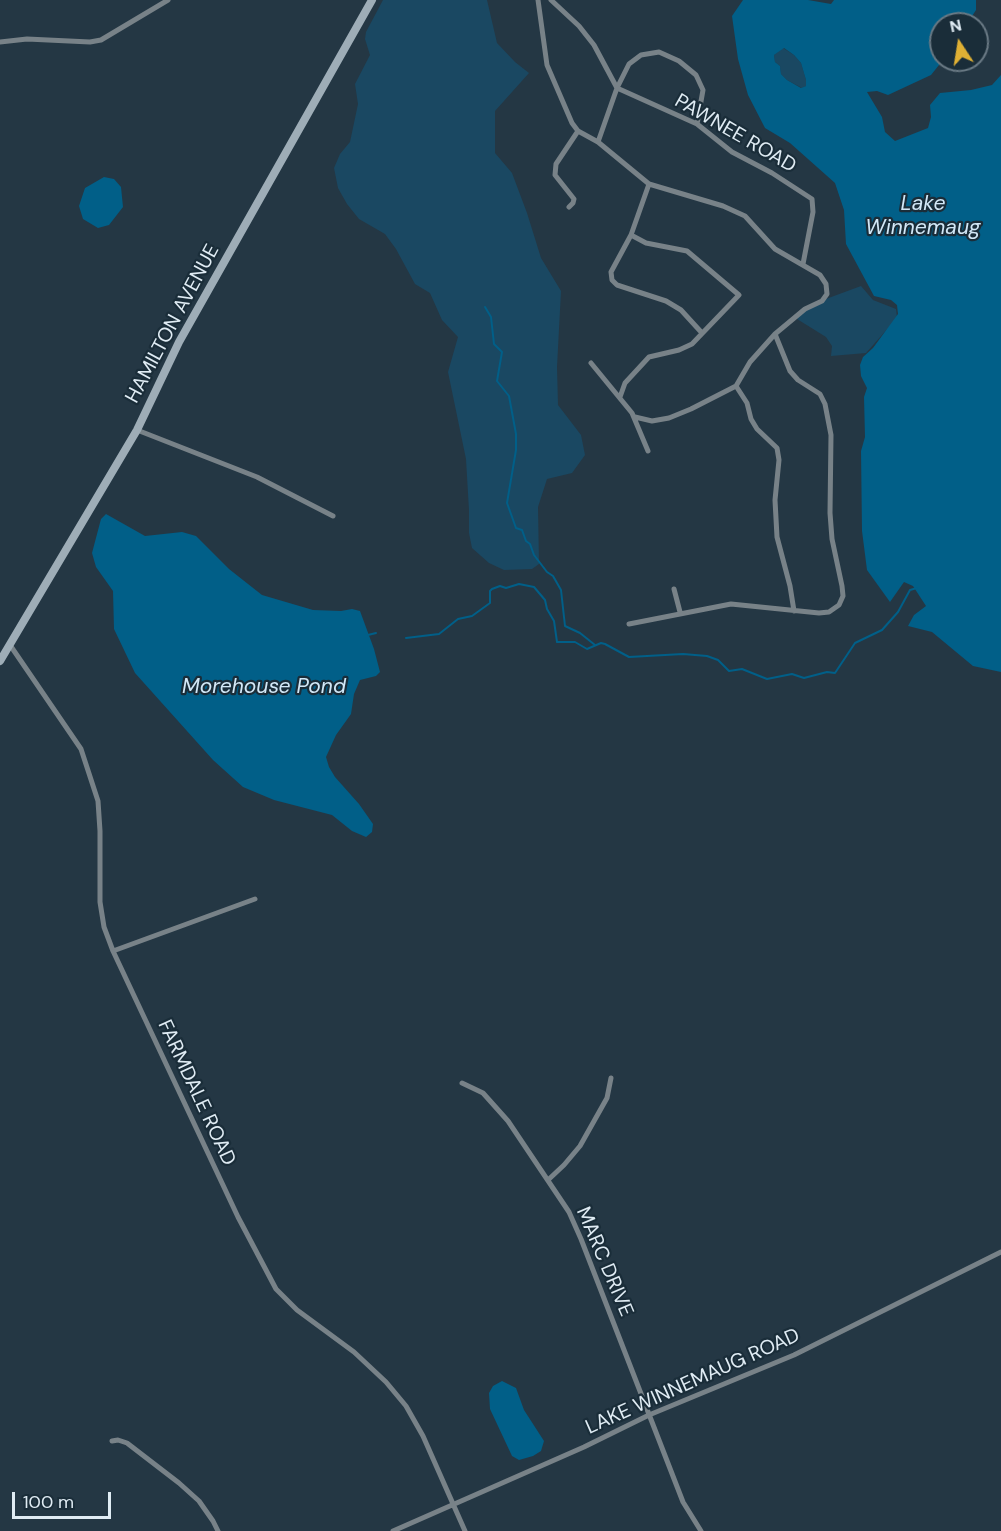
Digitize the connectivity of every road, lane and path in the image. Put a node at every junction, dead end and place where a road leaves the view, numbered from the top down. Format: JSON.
{"nodes":[{"id":1,"x":168,"y":0,"type":"edge"},
{"id":2,"x":372,"y":0,"type":"edge"},
{"id":3,"x":538,"y":0,"type":"edge"},
{"id":4,"x":551,"y":0,"type":"edge"},
{"id":5,"x":0,"y":42,"type":"edge"},
{"id":6,"x":617,"y":88,"type":"junction"},
{"id":7,"x":696,"y":124,"type":"junction"},
{"id":8,"x":578,"y":131,"type":"junction"},
{"id":9,"x":598,"y":142,"type":"junction"},
{"id":10,"x":649,"y":184,"type":"junction"},
{"id":11,"x":569,"y":207,"type":"dead end"},
{"id":12,"x":631,"y":235,"type":"junction"},
{"id":13,"x":803,"y":264,"type":"junction"},
{"id":14,"x":702,"y":333,"type":"junction"},
{"id":15,"x":775,"y":334,"type":"junction"},
{"id":16,"x":591,"y":363,"type":"dead end"},
{"id":17,"x":736,"y":386,"type":"junction"},
{"id":18,"x":620,"y":397,"type":"junction"},
{"id":19,"x":635,"y":417,"type":"junction"},
{"id":20,"x":137,"y":430,"type":"junction"},
{"id":21,"x":648,"y":451,"type":"dead end"},
{"id":22,"x":333,"y":516,"type":"dead end"},
{"id":23,"x":674,"y":589,"type":"dead end"},
{"id":24,"x":794,"y":611,"type":"junction"},
{"id":25,"x":680,"y":612,"type":"junction"},
{"id":26,"x":628,"y":624,"type":"dead end"},
{"id":27,"x":10,"y":645,"type":"junction"},
{"id":28,"x":0,"y":661,"type":"edge"},
{"id":29,"x":255,"y":899,"type":"dead end"},
{"id":30,"x":113,"y":951,"type":"junction"},
{"id":31,"x":610,"y":1078,"type":"dead end"},
{"id":32,"x":462,"y":1083,"type":"dead end"},
{"id":33,"x":548,"y":1180,"type":"junction"},
{"id":34,"x":1001,"y":1252,"type":"edge"},
{"id":35,"x":649,"y":1415,"type":"junction"},
{"id":36,"x":112,"y":1441,"type":"dead end"},
{"id":37,"x":454,"y":1504,"type":"junction"},
{"id":38,"x":218,"y":1531,"type":"edge"},
{"id":39,"x":393,"y":1531,"type":"edge"},
{"id":40,"x":465,"y":1531,"type":"edge"},
{"id":41,"x":701,"y":1531,"type":"edge"}],
"edges":[{"from":1,"to":5,"type":"street"},
{"from":2,"to":20,"type":"street","name":"HAMILTON AVENUE"},
{"from":3,"to":8,"type":"street"},
{"from":4,"to":6,"type":"street"},
{"from":6,"to":7,"type":"street","name":"PAWNEE ROAD"},
{"from":6,"to":7,"type":"street"},
{"from":6,"to":9,"type":"street"},
{"from":7,"to":13,"type":"street","name":"PAWNEE ROAD"},
{"from":8,"to":9,"type":"street"},
{"from":8,"to":11,"type":"street"},
{"from":9,"to":10,"type":"street"},
{"from":10,"to":12,"type":"street"},
{"from":10,"to":13,"type":"street"},
{"from":12,"to":14,"type":"street"},
{"from":12,"to":14,"type":"street"},
{"from":13,"to":15,"type":"street"},
{"from":14,"to":18,"type":"street"},
{"from":15,"to":17,"type":"street"},
{"from":15,"to":24,"type":"street"},
{"from":16,"to":18,"type":"street"},
{"from":17,"to":19,"type":"street"},
{"from":17,"to":24,"type":"street"},
{"from":18,"to":19,"type":"street"},
{"from":19,"to":21,"type":"street"},
{"from":20,"to":22,"type":"street"},
{"from":20,"to":27,"type":"street","name":"HAMILTON AVENUE"},
{"from":23,"to":25,"type":"street"},
{"from":24,"to":25,"type":"street"},
{"from":25,"to":26,"type":"street"},
{"from":27,"to":28,"type":"street","name":"HAMILTON AVENUE"},
{"from":27,"to":30,"type":"street","name":"FARMDALE ROAD"},
{"from":29,"to":30,"type":"street"},
{"from":30,"to":37,"type":"street","name":"FARMDALE ROAD"},
{"from":31,"to":33,"type":"street"},
{"from":32,"to":33,"type":"street","name":"MARC DRIVE"},
{"from":33,"to":35,"type":"street","name":"MARC DRIVE"},
{"from":34,"to":35,"type":"street","name":"LAKE WINNEMAUG ROAD"},
{"from":35,"to":37,"type":"street","name":"LAKE WINNEMAUG ROAD"},
{"from":35,"to":41,"type":"street","name":"MARC DRIVE"},
{"from":36,"to":38,"type":"street"},
{"from":37,"to":39,"type":"street","name":"LAKE WINNEMAUG ROAD"},
{"from":37,"to":40,"type":"street","name":"FARMDALE ROAD"}]}
